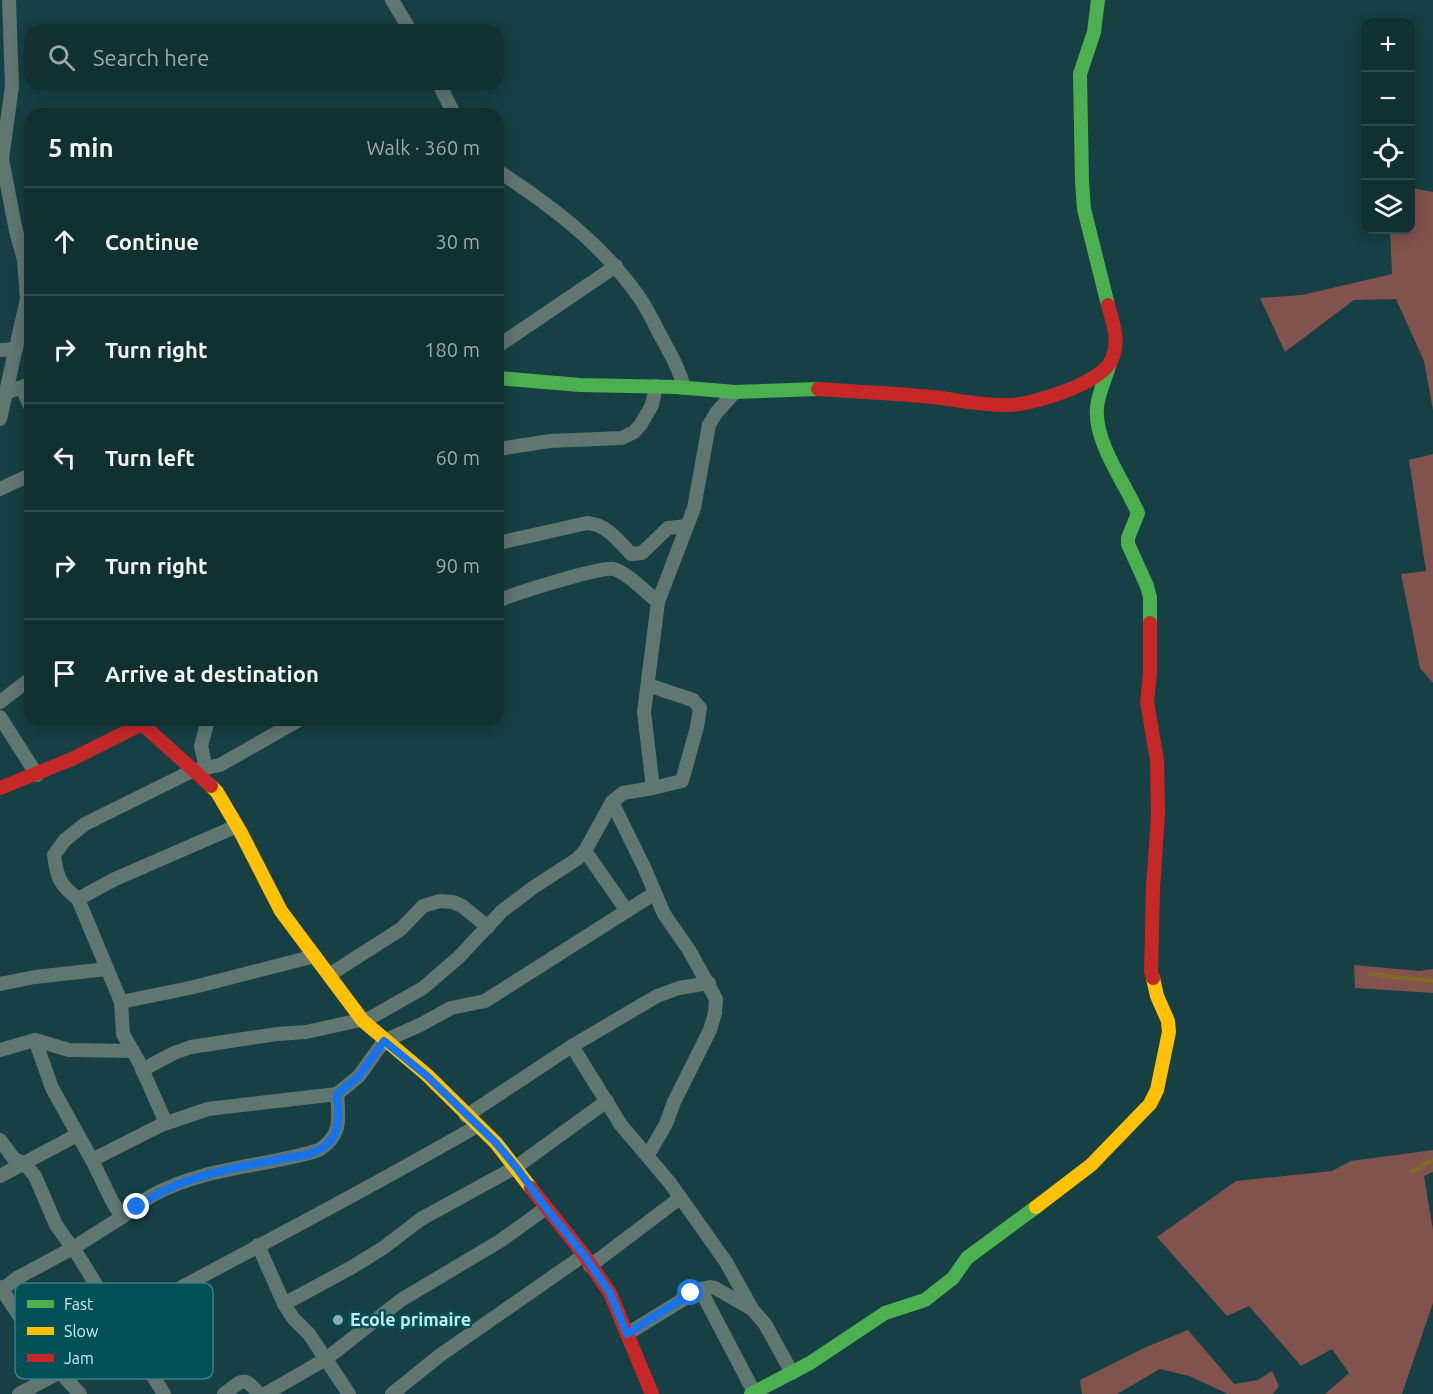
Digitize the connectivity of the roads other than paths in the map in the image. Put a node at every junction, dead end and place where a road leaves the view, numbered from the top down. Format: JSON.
{"nodes":[{"id":1,"x":9,"y":0,"type":"edge"},
{"id":2,"x":392,"y":0,"type":"edge"},
{"id":3,"x":1098,"y":0,"type":"edge"},
{"id":4,"x":406,"y":24,"type":"edge"},
{"id":5,"x":443,"y":90,"type":"edge"},
{"id":6,"x":451,"y":108,"type":"edge"},
{"id":7,"x":4,"y":118,"type":"edge"},
{"id":8,"x":504,"y":175,"type":"edge"},
{"id":9,"x":5,"y":205,"type":"edge"},
{"id":10,"x":24,"y":252,"type":"edge"},
{"id":11,"x":616,"y":266,"type":"junction"},
{"id":12,"x":24,"y":313,"type":"edge"},
{"id":13,"x":504,"y":342,"type":"edge"},
{"id":14,"x":16,"y":349,"type":"junction"},
{"id":15,"x":0,"y":350,"type":"edge"},
{"id":16,"x":1110,"y":363,"type":"junction"},
{"id":17,"x":504,"y":379,"type":"edge"},
{"id":18,"x":656,"y":386,"type":"junction"},
{"id":19,"x":24,"y":387,"type":"edge"},
{"id":20,"x":684,"y":388,"type":"junction"},
{"id":21,"x":735,"y":392,"type":"junction"},
{"id":22,"x":3,"y":394,"type":"edge"},
{"id":23,"x":0,"y":419,"type":"edge"},
{"id":24,"x":504,"y":448,"type":"edge"},
{"id":25,"x":24,"y":478,"type":"edge"},
{"id":26,"x":0,"y":489,"type":"edge"},
{"id":27,"x":687,"y":525,"type":"junction"},
{"id":28,"x":504,"y":542,"type":"edge"},
{"id":29,"x":504,"y":599,"type":"edge"},
{"id":30,"x":658,"y":602,"type":"junction"},
{"id":31,"x":24,"y":684,"type":"edge"},
{"id":32,"x":648,"y":685,"type":"junction"},
{"id":33,"x":0,"y":702,"type":"edge"},
{"id":34,"x":0,"y":717,"type":"edge"},
{"id":35,"x":134,"y":726,"type":"edge"},
{"id":36,"x":144,"y":726,"type":"edge"},
{"id":37,"x":206,"y":726,"type":"edge"},
{"id":38,"x":288,"y":726,"type":"edge"},
{"id":39,"x":199,"y":770,"type":"junction"},
{"id":40,"x":37,"y":775,"type":"junction"},
{"id":41,"x":0,"y":788,"type":"edge"},
{"id":42,"x":653,"y":788,"type":"junction"},
{"id":43,"x":612,"y":802,"type":"junction"},
{"id":44,"x":237,"y":826,"type":"junction"},
{"id":45,"x":585,"y":851,"type":"junction"},
{"id":46,"x":656,"y":894,"type":"junction"},
{"id":47,"x":78,"y":899,"type":"junction"},
{"id":48,"x":627,"y":912,"type":"junction"},
{"id":49,"x":488,"y":927,"type":"junction"},
{"id":50,"x":315,"y":956,"type":"junction"},
{"id":51,"x":107,"y":969,"type":"junction"},
{"id":52,"x":329,"y":975,"type":"junction"},
{"id":53,"x":0,"y":984,"type":"edge"},
{"id":54,"x":709,"y":984,"type":"junction"},
{"id":55,"x":121,"y":1002,"type":"junction"},
{"id":56,"x":363,"y":1021,"type":"junction"},
{"id":57,"x":35,"y":1040,"type":"junction"},
{"id":58,"x":384,"y":1041,"type":"junction"},
{"id":59,"x":572,"y":1046,"type":"junction"},
{"id":60,"x":0,"y":1050,"type":"edge"},
{"id":61,"x":133,"y":1051,"type":"junction"},
{"id":62,"x":142,"y":1070,"type":"junction"},
{"id":63,"x":337,"y":1094,"type":"junction"},
{"id":64,"x":607,"y":1101,"type":"junction"},
{"id":65,"x":466,"y":1116,"type":"junction"},
{"id":66,"x":166,"y":1123,"type":"junction"},
{"id":67,"x":477,"y":1126,"type":"junction"},
{"id":68,"x":77,"y":1135,"type":"junction"},
{"id":69,"x":0,"y":1140,"type":"edge"},
{"id":70,"x":648,"y":1155,"type":"junction"},
{"id":71,"x":92,"y":1160,"type":"junction"},
{"id":72,"x":24,"y":1163,"type":"junction"},
{"id":73,"x":516,"y":1167,"type":"junction"},
{"id":74,"x":0,"y":1176,"type":"edge"},
{"id":75,"x":680,"y":1198,"type":"junction"},
{"id":76,"x":546,"y":1208,"type":"junction"},
{"id":77,"x":122,"y":1217,"type":"junction"},
{"id":78,"x":258,"y":1245,"type":"junction"},
{"id":79,"x":73,"y":1248,"type":"junction"},
{"id":80,"x":587,"y":1260,"type":"junction"},
{"id":81,"x":95,"y":1283,"type":"edge"},
{"id":82,"x":188,"y":1283,"type":"edge"},
{"id":83,"x":1,"y":1289,"type":"edge"},
{"id":84,"x":700,"y":1289,"type":"junction"},
{"id":85,"x":284,"y":1304,"type":"junction"},
{"id":86,"x":752,"y":1309,"type":"junction"},
{"id":87,"x":15,"y":1310,"type":"edge"},
{"id":88,"x":627,"y":1334,"type":"junction"},
{"id":89,"x":326,"y":1359,"type":"junction"},
{"id":90,"x":792,"y":1373,"type":"junction"},
{"id":91,"x":47,"y":1379,"type":"edge"},
{"id":92,"x":66,"y":1379,"type":"edge"},
{"id":93,"x":155,"y":1379,"type":"edge"},
{"id":94,"x":19,"y":1394,"type":"edge"},
{"id":95,"x":80,"y":1394,"type":"edge"},
{"id":96,"x":164,"y":1394,"type":"edge"},
{"id":97,"x":224,"y":1394,"type":"edge"},
{"id":98,"x":259,"y":1394,"type":"edge"},
{"id":99,"x":266,"y":1394,"type":"edge"},
{"id":100,"x":349,"y":1394,"type":"edge"},
{"id":101,"x":392,"y":1394,"type":"edge"},
{"id":102,"x":652,"y":1394,"type":"edge"},
{"id":103,"x":753,"y":1394,"type":"edge"}],
"edges":[{"from":1,"to":7,"type":"street"},
{"from":2,"to":4,"type":"street"},
{"from":3,"to":16,"type":"street"},
{"from":5,"to":6,"type":"street"},
{"from":7,"to":9,"type":"street"},
{"from":8,"to":11,"type":"street"},
{"from":9,"to":10,"type":"street"},
{"from":11,"to":13,"type":"street"},
{"from":11,"to":20,"type":"street"},
{"from":12,"to":14,"type":"street"},
{"from":14,"to":15,"type":"street"},
{"from":14,"to":22,"type":"street"},
{"from":16,"to":21,"type":"street"},
{"from":16,"to":90,"type":"street"},
{"from":17,"to":18,"type":"street"},
{"from":18,"to":20,"type":"street"},
{"from":18,"to":24,"type":"street"},
{"from":19,"to":22,"type":"street"},
{"from":20,"to":21,"type":"street"},
{"from":21,"to":27,"type":"street"},
{"from":22,"to":23,"type":"street"},
{"from":25,"to":26,"type":"street"},
{"from":27,"to":28,"type":"street"},
{"from":27,"to":30,"type":"street"},
{"from":29,"to":30,"type":"street"},
{"from":30,"to":32,"type":"street"},
{"from":31,"to":33,"type":"street"},
{"from":32,"to":42,"type":"street"},
{"from":32,"to":42,"type":"street"},
{"from":34,"to":40,"type":"street"},
{"from":35,"to":40,"type":"street"},
{"from":36,"to":39,"type":"street"},
{"from":37,"to":39,"type":"street"},
{"from":38,"to":39,"type":"street"},
{"from":39,"to":44,"type":"street"},
{"from":39,"to":47,"type":"street"},
{"from":40,"to":41,"type":"street"},
{"from":42,"to":43,"type":"street"},
{"from":43,"to":45,"type":"street"},
{"from":43,"to":46,"type":"street"},
{"from":44,"to":47,"type":"street"},
{"from":44,"to":50,"type":"street"},
{"from":45,"to":48,"type":"street"},
{"from":45,"to":49,"type":"street"},
{"from":46,"to":48,"type":"street"},
{"from":46,"to":54,"type":"street"},
{"from":47,"to":51,"type":"street"},
{"from":48,"to":58,"type":"street"},
{"from":49,"to":52,"type":"street"},
{"from":49,"to":56,"type":"street"},
{"from":50,"to":52,"type":"street"},
{"from":50,"to":55,"type":"street"},
{"from":51,"to":53,"type":"street"},
{"from":51,"to":55,"type":"street"},
{"from":52,"to":56,"type":"street"},
{"from":54,"to":59,"type":"street"},
{"from":54,"to":70,"type":"street"},
{"from":55,"to":61,"type":"street"},
{"from":56,"to":58,"type":"street"},
{"from":56,"to":62,"type":"street"},
{"from":57,"to":60,"type":"street"},
{"from":57,"to":61,"type":"street"},
{"from":57,"to":68,"type":"street"},
{"from":58,"to":63,"type":"street"},
{"from":58,"to":65,"type":"street"},
{"from":59,"to":64,"type":"street"},
{"from":59,"to":65,"type":"street"},
{"from":61,"to":62,"type":"street"},
{"from":62,"to":66,"type":"street"},
{"from":63,"to":66,"type":"street"},
{"from":63,"to":77,"type":"street"},
{"from":64,"to":70,"type":"street"},
{"from":64,"to":73,"type":"street"},
{"from":65,"to":67,"type":"street"},
{"from":66,"to":71,"type":"street"},
{"from":67,"to":73,"type":"street"},
{"from":67,"to":78,"type":"street"},
{"from":68,"to":71,"type":"street"},
{"from":68,"to":72,"type":"street"},
{"from":69,"to":72,"type":"street"},
{"from":70,"to":75,"type":"street"},
{"from":71,"to":77,"type":"street"},
{"from":72,"to":74,"type":"street"},
{"from":72,"to":79,"type":"street"},
{"from":73,"to":76,"type":"street"},
{"from":73,"to":85,"type":"street"},
{"from":75,"to":80,"type":"street"},
{"from":75,"to":86,"type":"street"},
{"from":76,"to":80,"type":"street"},
{"from":76,"to":89,"type":"street"},
{"from":77,"to":79,"type":"street"},
{"from":78,"to":82,"type":"street"},
{"from":78,"to":85,"type":"street"},
{"from":79,"to":81,"type":"street"},
{"from":79,"to":83,"type":"street"},
{"from":80,"to":88,"type":"street"},
{"from":80,"to":101,"type":"street"},
{"from":83,"to":87,"type":"street"},
{"from":84,"to":86,"type":"street"},
{"from":84,"to":88,"type":"street"},
{"from":84,"to":103,"type":"street"},
{"from":85,"to":89,"type":"street"},
{"from":86,"to":90,"type":"street"},
{"from":88,"to":102,"type":"street"},
{"from":89,"to":99,"type":"street"},
{"from":89,"to":100,"type":"street"},
{"from":90,"to":103,"type":"street"},
{"from":91,"to":94,"type":"street"},
{"from":92,"to":95,"type":"street"},
{"from":93,"to":96,"type":"street"},
{"from":97,"to":98,"type":"street"}]}
